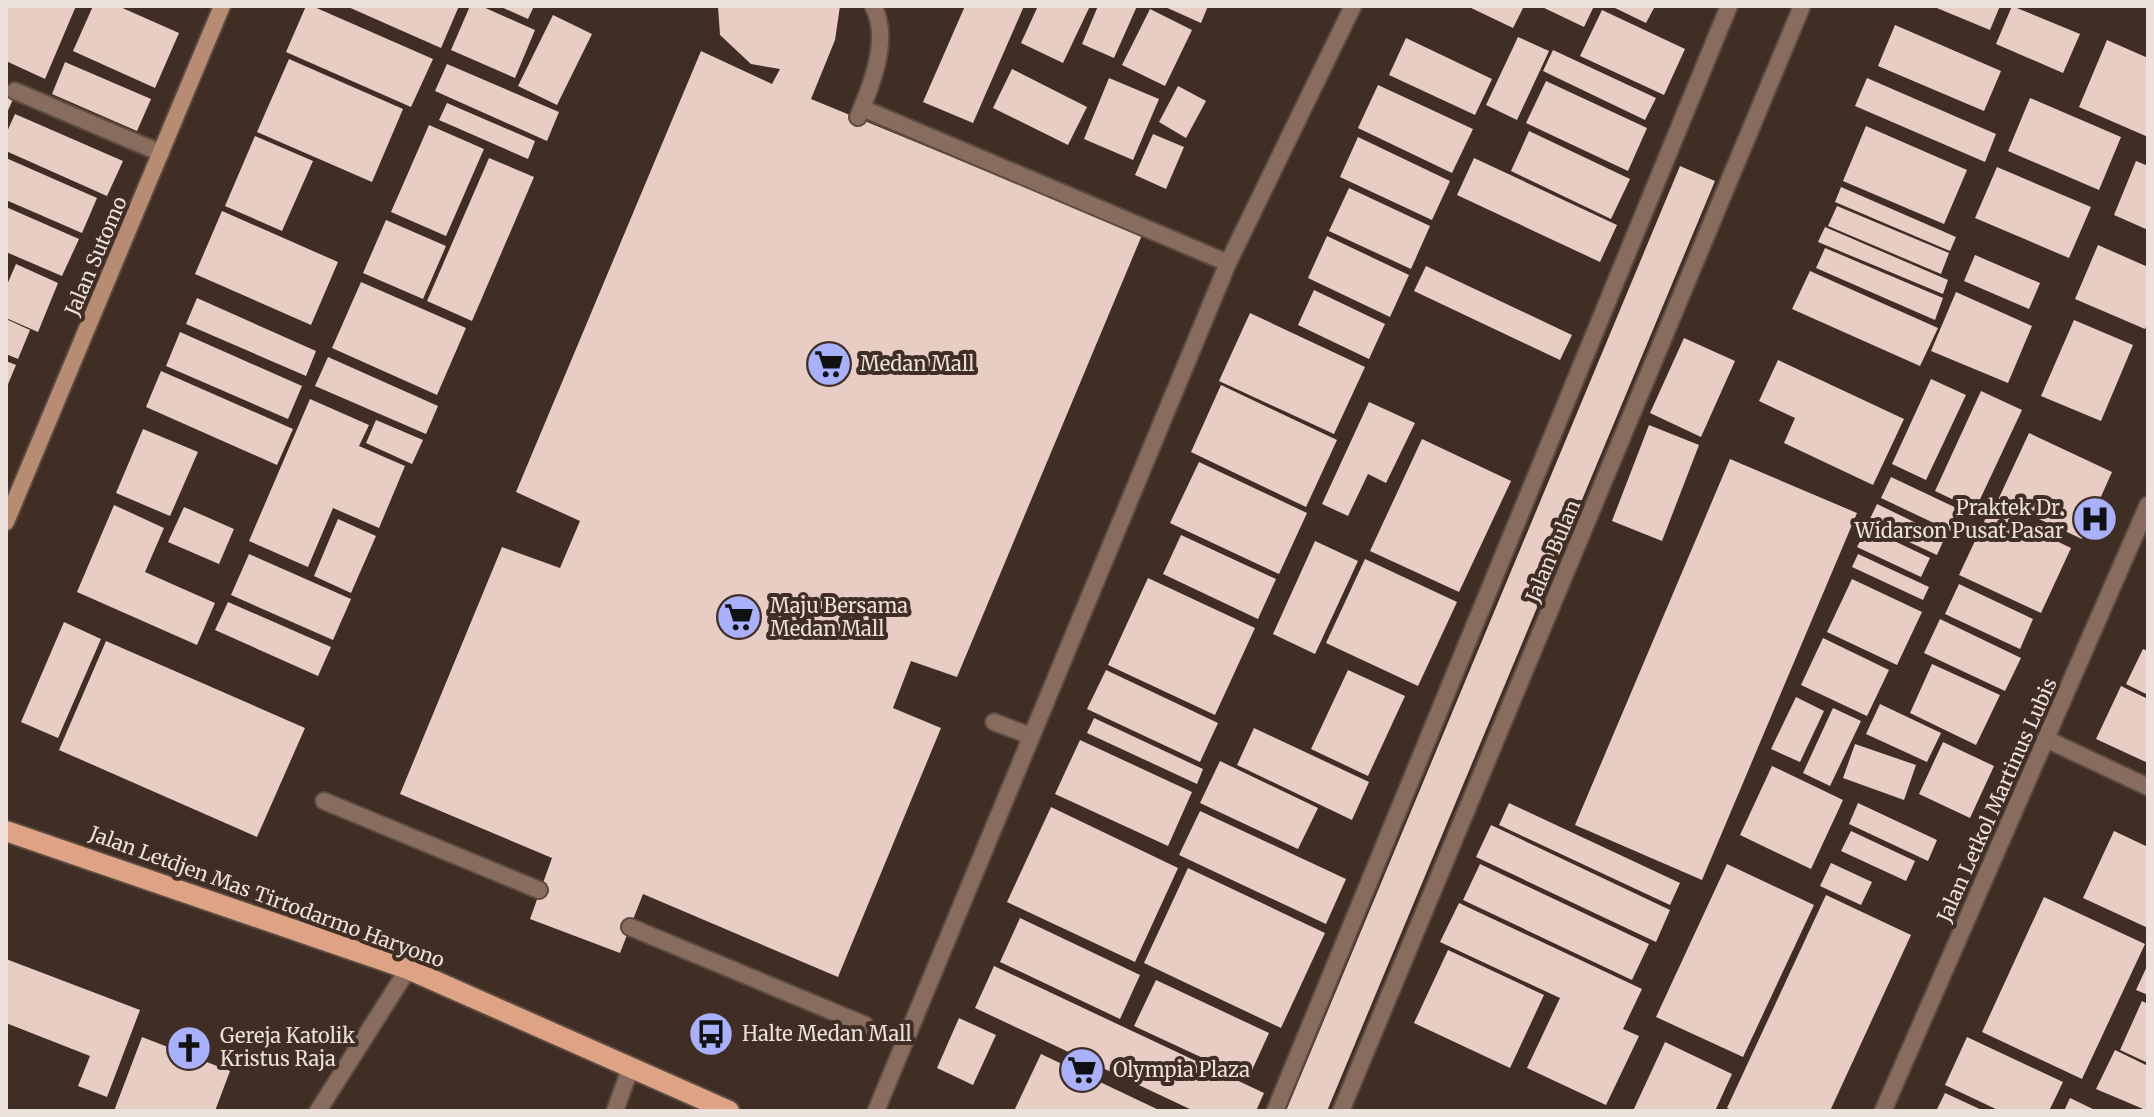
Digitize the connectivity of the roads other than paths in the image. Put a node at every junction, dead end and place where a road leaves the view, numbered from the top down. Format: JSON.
{"nodes":[{"id":1,"x":222,"y":6,"type":"edge"},
{"id":2,"x":873,"y":6,"type":"edge"},
{"id":3,"x":1353,"y":6,"type":"edge"},
{"id":4,"x":1729,"y":6,"type":"edge"},
{"id":5,"x":1802,"y":6,"type":"edge"},
{"id":6,"x":15,"y":91,"type":"dead end"},
{"id":7,"x":161,"y":153,"type":"junction"},
{"id":8,"x":1228,"y":263,"type":"junction"},
{"id":9,"x":2148,"y":505,"type":"edge"},
{"id":10,"x":8,"y":511,"type":"edge"},
{"id":11,"x":994,"y":722,"type":"dead end"},
{"id":12,"x":1031,"y":736,"type":"junction"},
{"id":13,"x":2046,"y":739,"type":"junction"},
{"id":14,"x":2148,"y":787,"type":"edge"},
{"id":15,"x":324,"y":801,"type":"dead end"},
{"id":16,"x":6,"y":831,"type":"edge"},
{"id":17,"x":539,"y":890,"type":"dead end"},
{"id":18,"x":630,"y":927,"type":"dead end"},
{"id":19,"x":408,"y":969,"type":"junction"},
{"id":20,"x":865,"y":1025,"type":"dead end"},
{"id":21,"x":630,"y":1069,"type":"junction"},
{"id":22,"x":318,"y":1111,"type":"edge"},
{"id":23,"x":615,"y":1111,"type":"edge"},
{"id":24,"x":729,"y":1111,"type":"edge"},
{"id":25,"x":876,"y":1111,"type":"edge"},
{"id":26,"x":1275,"y":1111,"type":"edge"},
{"id":27,"x":1341,"y":1111,"type":"edge"},
{"id":28,"x":1883,"y":1111,"type":"edge"}],
"edges":[{"from":1,"to":7,"type":"main road","name":"Jalan Sutomo"},
{"from":2,"to":8,"type":"street"},
{"from":3,"to":8,"type":"street"},
{"from":4,"to":26,"type":"street"},
{"from":5,"to":27,"type":"street","name":"Jalan Bulan"},
{"from":6,"to":7,"type":"street"},
{"from":7,"to":10,"type":"main road","name":"Jalan Sutomo"},
{"from":8,"to":12,"type":"street"},
{"from":9,"to":13,"type":"street","name":"Jalan Letkol Martinus Lubis"},
{"from":11,"to":12,"type":"street"},
{"from":12,"to":25,"type":"street"},
{"from":13,"to":14,"type":"street"},
{"from":13,"to":28,"type":"street","name":"Jalan Letkol Martinus Lubis"},
{"from":15,"to":17,"type":"street"},
{"from":16,"to":19,"type":"main road","name":"Jalan Letdjen Mas Tirtodarmo Haryono"},
{"from":18,"to":20,"type":"street"},
{"from":19,"to":21,"type":"main road","name":"Jalan Letdjen Mas Tirtodarmo Haryono"},
{"from":19,"to":22,"type":"street"},
{"from":21,"to":23,"type":"street"},
{"from":21,"to":24,"type":"main road","name":"Jalan Letdjen Mas Tirtodarmo Haryono"}]}
